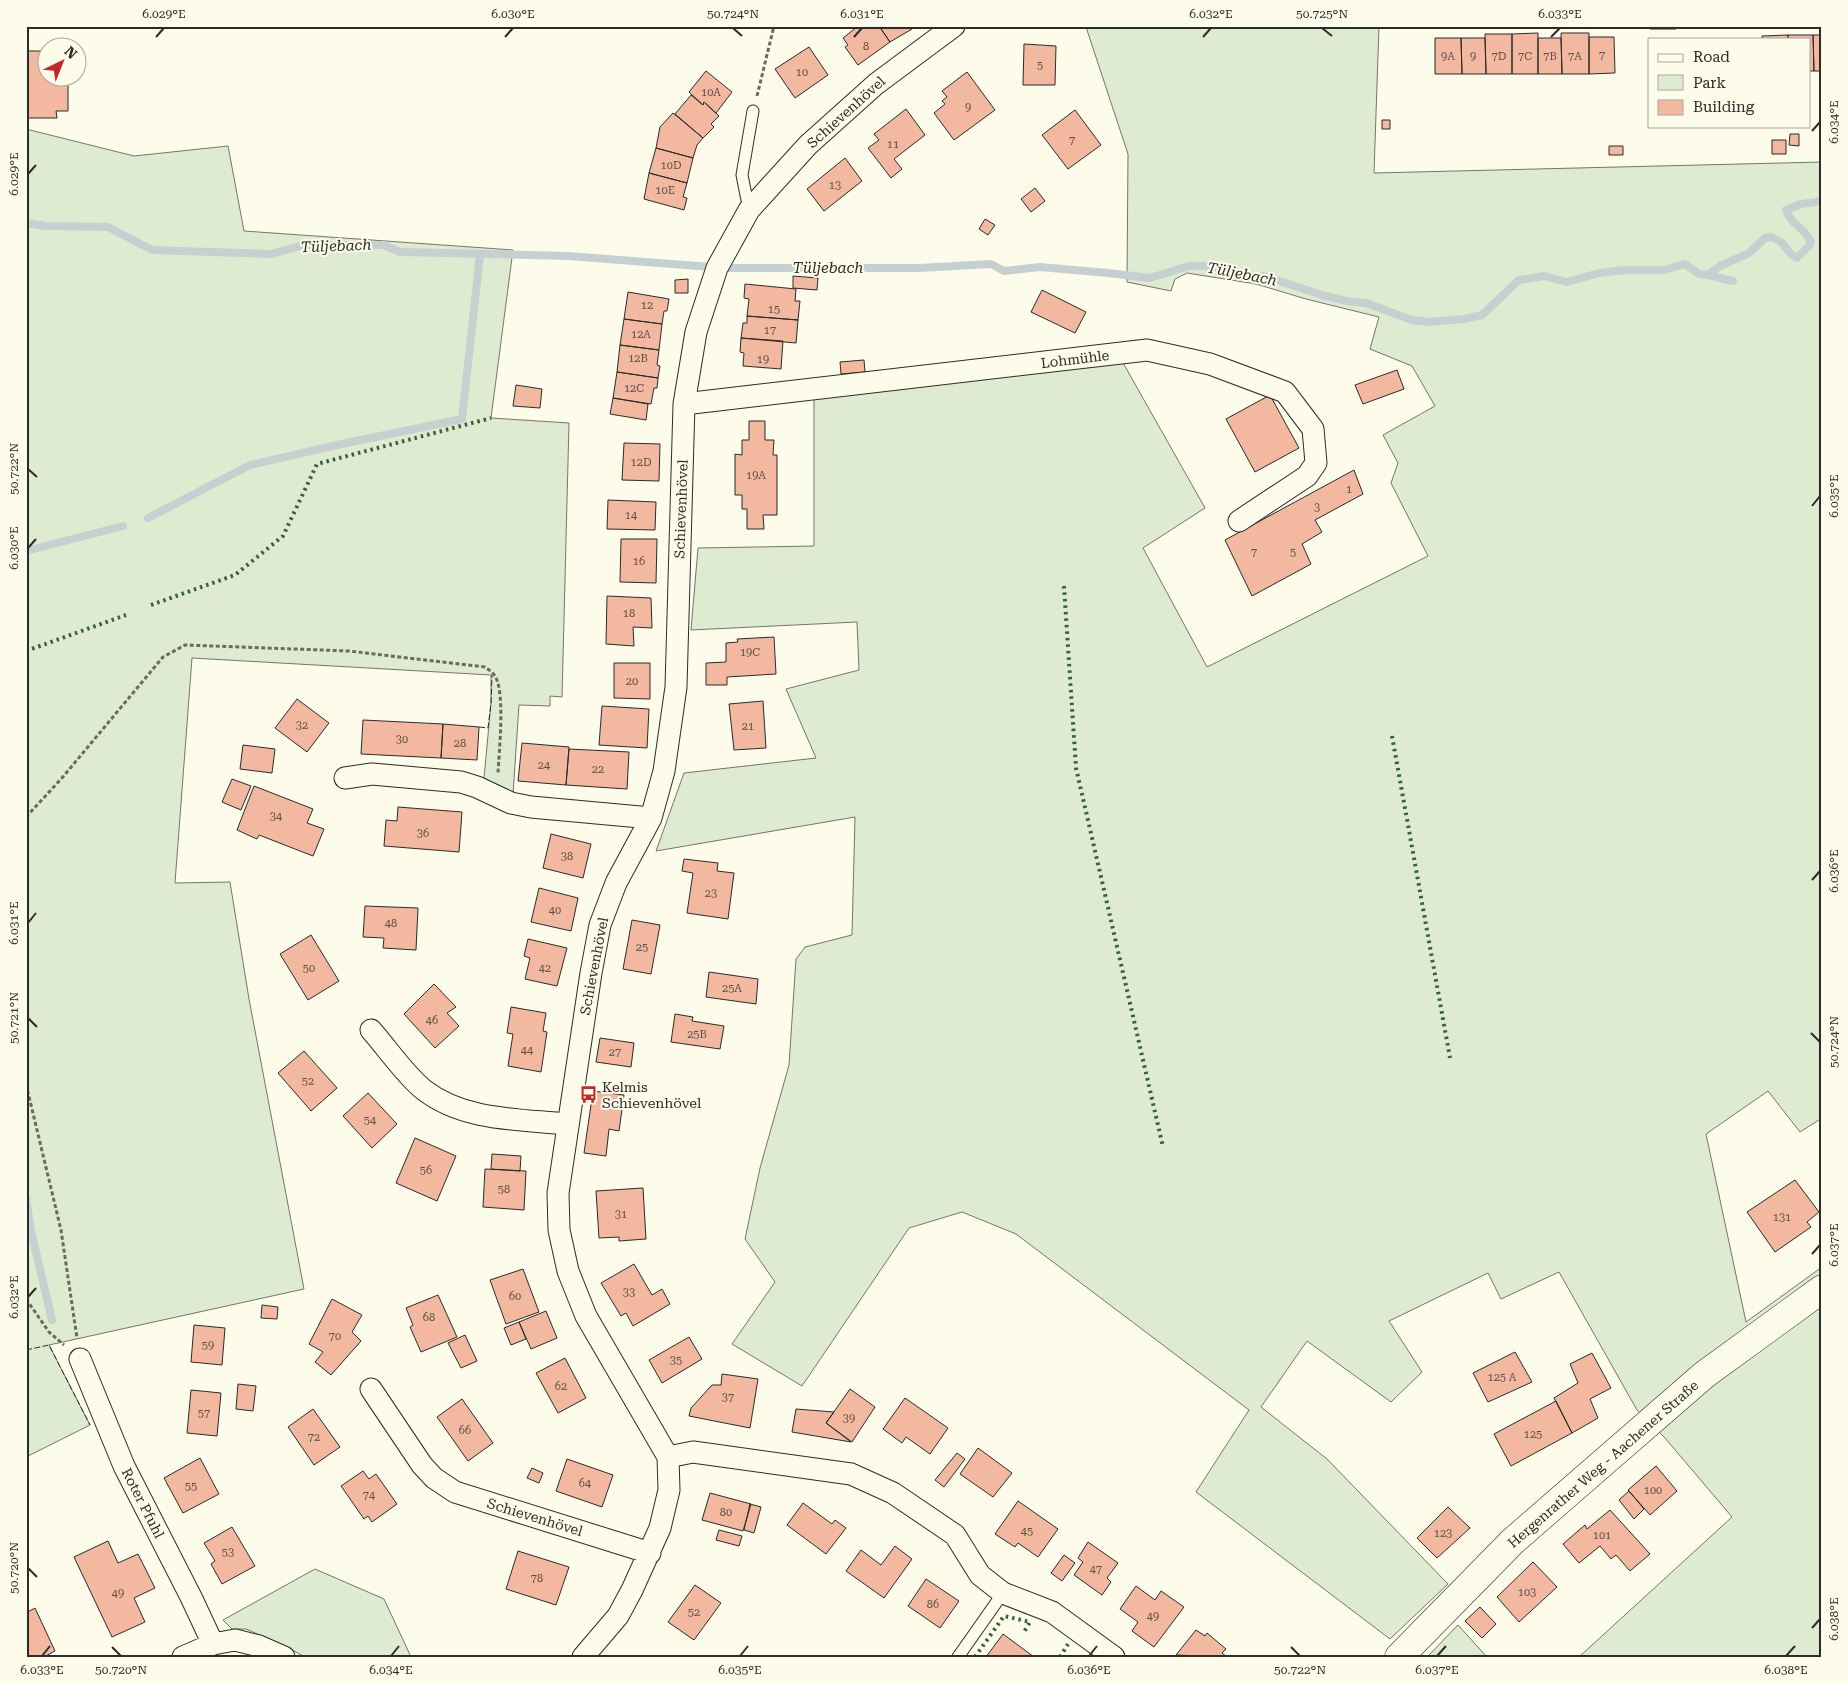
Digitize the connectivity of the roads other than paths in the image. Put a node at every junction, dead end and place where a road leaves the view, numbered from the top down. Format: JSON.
{"nodes":[{"id":1,"x":954,"y":26,"type":"edge"},
{"id":2,"x":753,"y":111,"type":"road end"},
{"id":3,"x":749,"y":210,"type":"junction"},
{"id":4,"x":684,"y":404,"type":"junction"},
{"id":5,"x":1239,"y":521,"type":"dead end"},
{"id":6,"x":345,"y":778,"type":"dead end"},
{"id":7,"x":651,"y":818,"type":"junction"},
{"id":8,"x":371,"y":1030,"type":"dead end"},
{"id":9,"x":567,"y":1124,"type":"junction"},
{"id":10,"x":1822,"y":1289,"type":"edge"},
{"id":11,"x":80,"y":1359,"type":"road end"},
{"id":12,"x":371,"y":1389,"type":"dead end"},
{"id":13,"x":668,"y":1457,"type":"junction"},
{"id":14,"x":650,"y":1553,"type":"junction"},
{"id":15,"x":1004,"y":1593,"type":"junction"},
{"id":16,"x":213,"y":1644,"type":"junction"},
{"id":17,"x":184,"y":1657,"type":"edge"},
{"id":18,"x":284,"y":1657,"type":"edge"},
{"id":19,"x":583,"y":1657,"type":"edge"},
{"id":20,"x":958,"y":1657,"type":"edge"},
{"id":21,"x":1114,"y":1657,"type":"edge"},
{"id":22,"x":1399,"y":1657,"type":"edge"}],
"edges":[{"from":1,"to":3,"type":"street","name":"Schievenhövel"},
{"from":2,"to":3,"type":"lane"},
{"from":3,"to":4,"type":"street","name":"Schievenhövel"},
{"from":4,"to":5,"type":"street","name":"Lohmühle"},
{"from":4,"to":7,"type":"street","name":"Schievenhövel"},
{"from":6,"to":7,"type":"street"},
{"from":7,"to":9,"type":"street","name":"Schievenhövel"},
{"from":8,"to":9,"type":"street"},
{"from":9,"to":13,"type":"street","name":"Schievenhövel"},
{"from":10,"to":22,"type":"street","name":"Hergenrather Weg - Aachener Straße"},
{"from":11,"to":16,"type":"street","name":"Roter Pfuhl"},
{"from":12,"to":14,"type":"street","name":"Schievenhövel"},
{"from":13,"to":14,"type":"street","name":"Schievenhövel"},
{"from":13,"to":15,"type":"street"},
{"from":14,"to":19,"type":"street"},
{"from":15,"to":20,"type":"lane"},
{"from":15,"to":21,"type":"street"},
{"from":16,"to":17,"type":"street"},
{"from":16,"to":18,"type":"street"}]}
